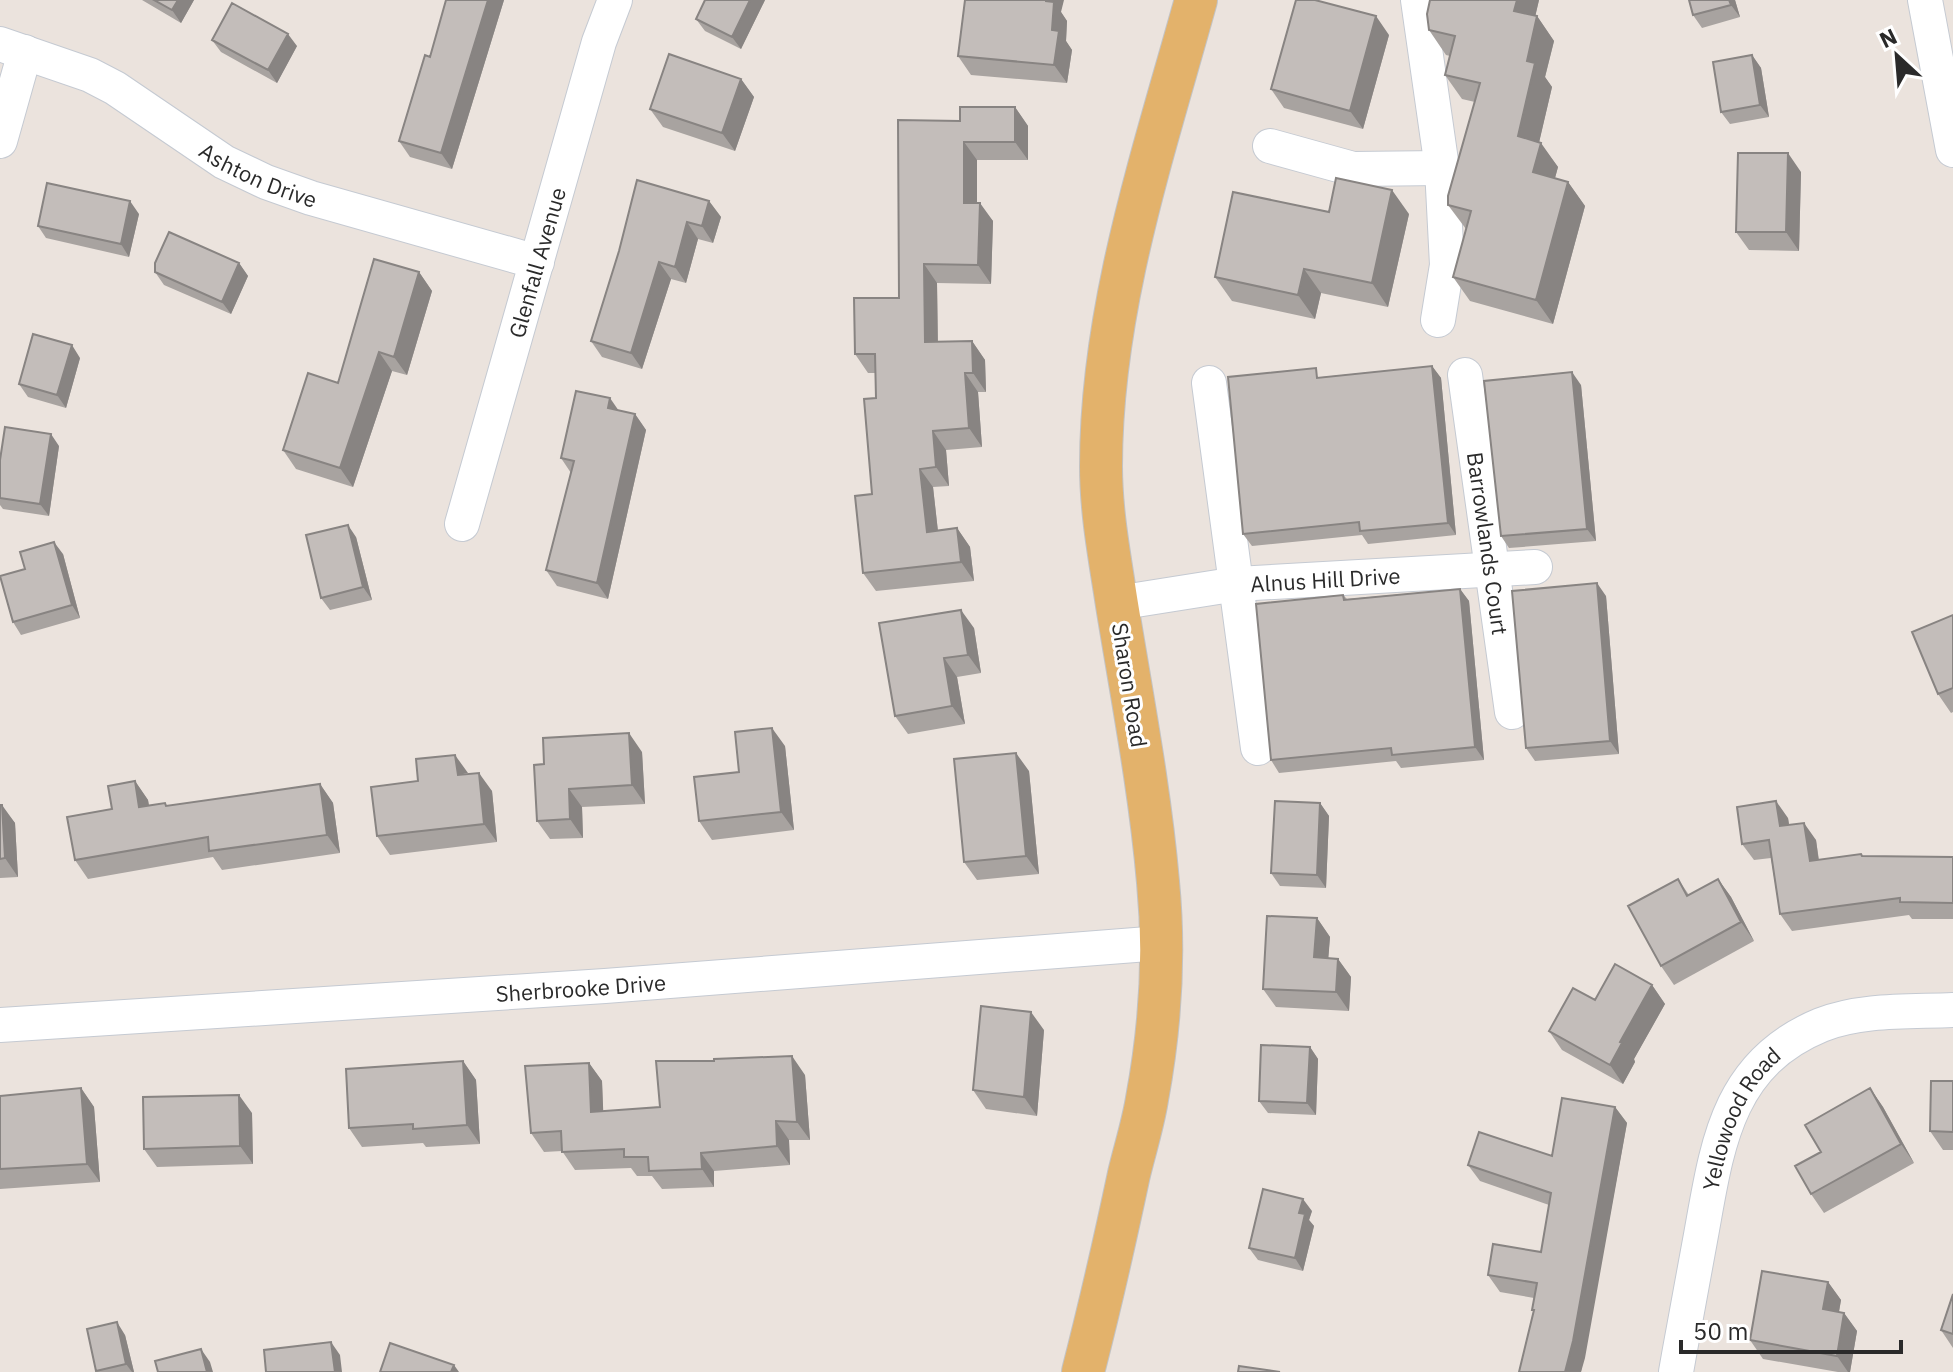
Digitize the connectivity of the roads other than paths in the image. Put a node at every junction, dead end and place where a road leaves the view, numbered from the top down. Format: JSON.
{"nodes":[{"id":1,"x":615,"y":0,"type":"edge"},
{"id":2,"x":1196,"y":0,"type":"edge"},
{"id":3,"x":1418,"y":0,"type":"edge"},
{"id":4,"x":1925,"y":0,"type":"edge"},
{"id":5,"x":12,"y":48,"type":"edge"},
{"id":6,"x":0,"y":141,"type":"edge"},
{"id":7,"x":1270,"y":146,"type":"dead end"},
{"id":8,"x":1953,"y":150,"type":"edge"},
{"id":9,"x":1442,"y":168,"type":"junction"},
{"id":10,"x":537,"y":262,"type":"junction"},
{"id":11,"x":1438,"y":320,"type":"dead end"},
{"id":12,"x":1465,"y":375,"type":"dead end"},
{"id":13,"x":1209,"y":383,"type":"dead end"},
{"id":14,"x":462,"y":524,"type":"dead end"},
{"id":15,"x":1535,"y":567,"type":"dead end"},
{"id":16,"x":1494,"y":569,"type":"junction"},
{"id":17,"x":1237,"y":584,"type":"junction"},
{"id":18,"x":1117,"y":603,"type":"junction"},
{"id":19,"x":1512,"y":712,"type":"dead end"},
{"id":20,"x":1258,"y":748,"type":"dead end"},
{"id":21,"x":1161,"y":943,"type":"junction"},
{"id":22,"x":1953,"y":1010,"type":"edge"},
{"id":23,"x":0,"y":1025,"type":"edge"},
{"id":24,"x":1083,"y":1372,"type":"edge"},
{"id":25,"x":1676,"y":1372,"type":"edge"}],
"edges":[{"from":1,"to":10,"type":"street","name":"Glenfall Avenue"},
{"from":2,"to":18,"type":"main road","name":"Sharon Road"},
{"from":3,"to":9,"type":"street"},
{"from":4,"to":8,"type":"street"},
{"from":5,"to":6,"type":"street"},
{"from":5,"to":10,"type":"street","name":"Ashton Drive"},
{"from":7,"to":9,"type":"street"},
{"from":9,"to":11,"type":"street"},
{"from":10,"to":14,"type":"street","name":"Glenfall Avenue"},
{"from":12,"to":16,"type":"street","name":"Barrowlands Court"},
{"from":13,"to":17,"type":"street"},
{"from":15,"to":16,"type":"street","name":"Alnus Hill Drive"},
{"from":16,"to":17,"type":"street","name":"Alnus Hill Drive"},
{"from":16,"to":19,"type":"street","name":"Barrowlands Court"},
{"from":17,"to":18,"type":"street","name":"Alnus Hill Drive"},
{"from":17,"to":20,"type":"street"},
{"from":18,"to":21,"type":"main road","name":"Sharon Road"},
{"from":21,"to":23,"type":"street","name":"Sherbrooke Drive"},
{"from":21,"to":24,"type":"main road","name":"Sharon Road"},
{"from":22,"to":25,"type":"street","name":"Yellowood Road"}]}
